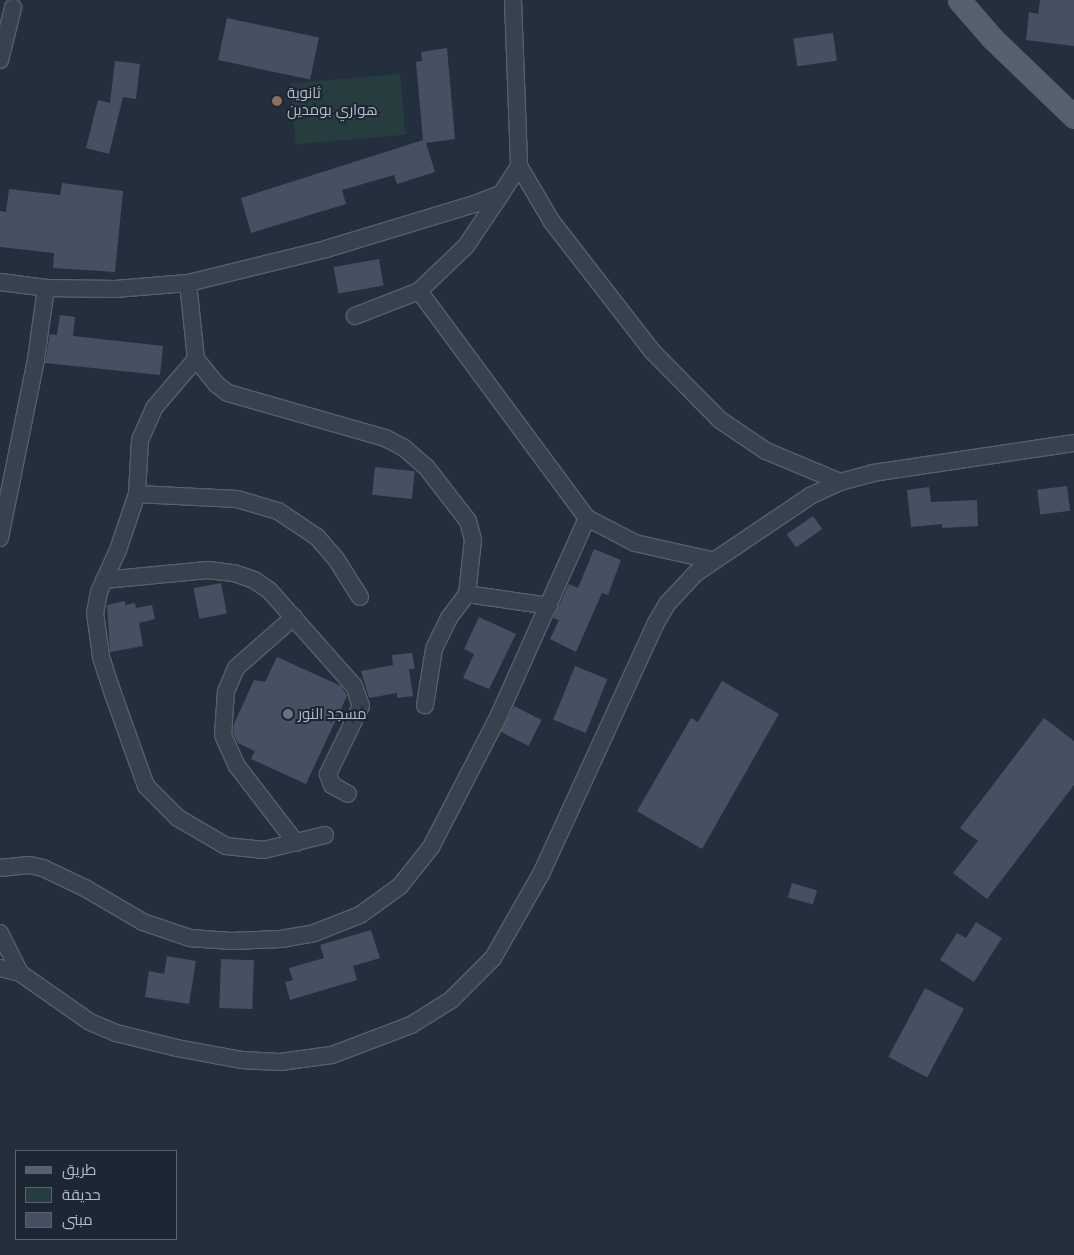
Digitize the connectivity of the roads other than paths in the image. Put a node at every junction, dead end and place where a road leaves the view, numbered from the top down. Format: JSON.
{"nodes":[{"id":1,"x":513,"y":0,"type":"edge"},
{"id":2,"x":959,"y":0,"type":"edge"},
{"id":3,"x":13,"y":8,"type":"dead end"},
{"id":4,"x":0,"y":60,"type":"edge"},
{"id":5,"x":1074,"y":117,"type":"edge"},
{"id":6,"x":519,"y":166,"type":"junction"},
{"id":7,"x":501,"y":194,"type":"junction"},
{"id":8,"x":0,"y":282,"type":"edge"},
{"id":9,"x":188,"y":283,"type":"junction"},
{"id":10,"x":46,"y":288,"type":"junction"},
{"id":11,"x":419,"y":291,"type":"junction"},
{"id":12,"x":355,"y":316,"type":"dead end"},
{"id":13,"x":196,"y":359,"type":"junction"},
{"id":14,"x":1074,"y":443,"type":"edge"},
{"id":15,"x":840,"y":482,"type":"junction"},
{"id":16,"x":137,"y":494,"type":"junction"},
{"id":17,"x":588,"y":518,"type":"junction"},
{"id":18,"x":0,"y":538,"type":"edge"},
{"id":19,"x":711,"y":560,"type":"junction"},
{"id":20,"x":104,"y":580,"type":"junction"},
{"id":21,"x":467,"y":594,"type":"junction"},
{"id":22,"x":360,"y":597,"type":"dead end"},
{"id":23,"x":549,"y":606,"type":"junction"},
{"id":24,"x":294,"y":617,"type":"junction"},
{"id":25,"x":425,"y":705,"type":"dead end"},
{"id":26,"x":348,"y":794,"type":"dead end"},
{"id":27,"x":325,"y":836,"type":"dead end"},
{"id":28,"x":296,"y":843,"type":"junction"},
{"id":29,"x":0,"y":868,"type":"edge"},
{"id":30,"x":0,"y":933,"type":"edge"},
{"id":31,"x":0,"y":968,"type":"edge"},
{"id":32,"x":20,"y":973,"type":"junction"}],
"edges":[{"from":1,"to":6,"type":"street"},
{"from":2,"to":5,"type":"main road"},
{"from":3,"to":4,"type":"street"},
{"from":6,"to":7,"type":"street"},
{"from":6,"to":15,"type":"street"},
{"from":7,"to":9,"type":"street"},
{"from":7,"to":11,"type":"street"},
{"from":8,"to":10,"type":"street"},
{"from":9,"to":10,"type":"street"},
{"from":9,"to":13,"type":"street"},
{"from":10,"to":18,"type":"street"},
{"from":11,"to":12,"type":"street"},
{"from":11,"to":17,"type":"street"},
{"from":13,"to":16,"type":"street"},
{"from":13,"to":21,"type":"street"},
{"from":14,"to":15,"type":"street"},
{"from":15,"to":19,"type":"street"},
{"from":16,"to":20,"type":"street"},
{"from":16,"to":22,"type":"street"},
{"from":17,"to":19,"type":"street"},
{"from":17,"to":23,"type":"street"},
{"from":19,"to":32,"type":"street"},
{"from":20,"to":24,"type":"street"},
{"from":20,"to":28,"type":"street"},
{"from":21,"to":23,"type":"street"},
{"from":21,"to":25,"type":"street"},
{"from":23,"to":29,"type":"street"},
{"from":24,"to":26,"type":"street"},
{"from":24,"to":28,"type":"street"},
{"from":27,"to":28,"type":"street"},
{"from":30,"to":32,"type":"street"},
{"from":31,"to":32,"type":"street"}]}
